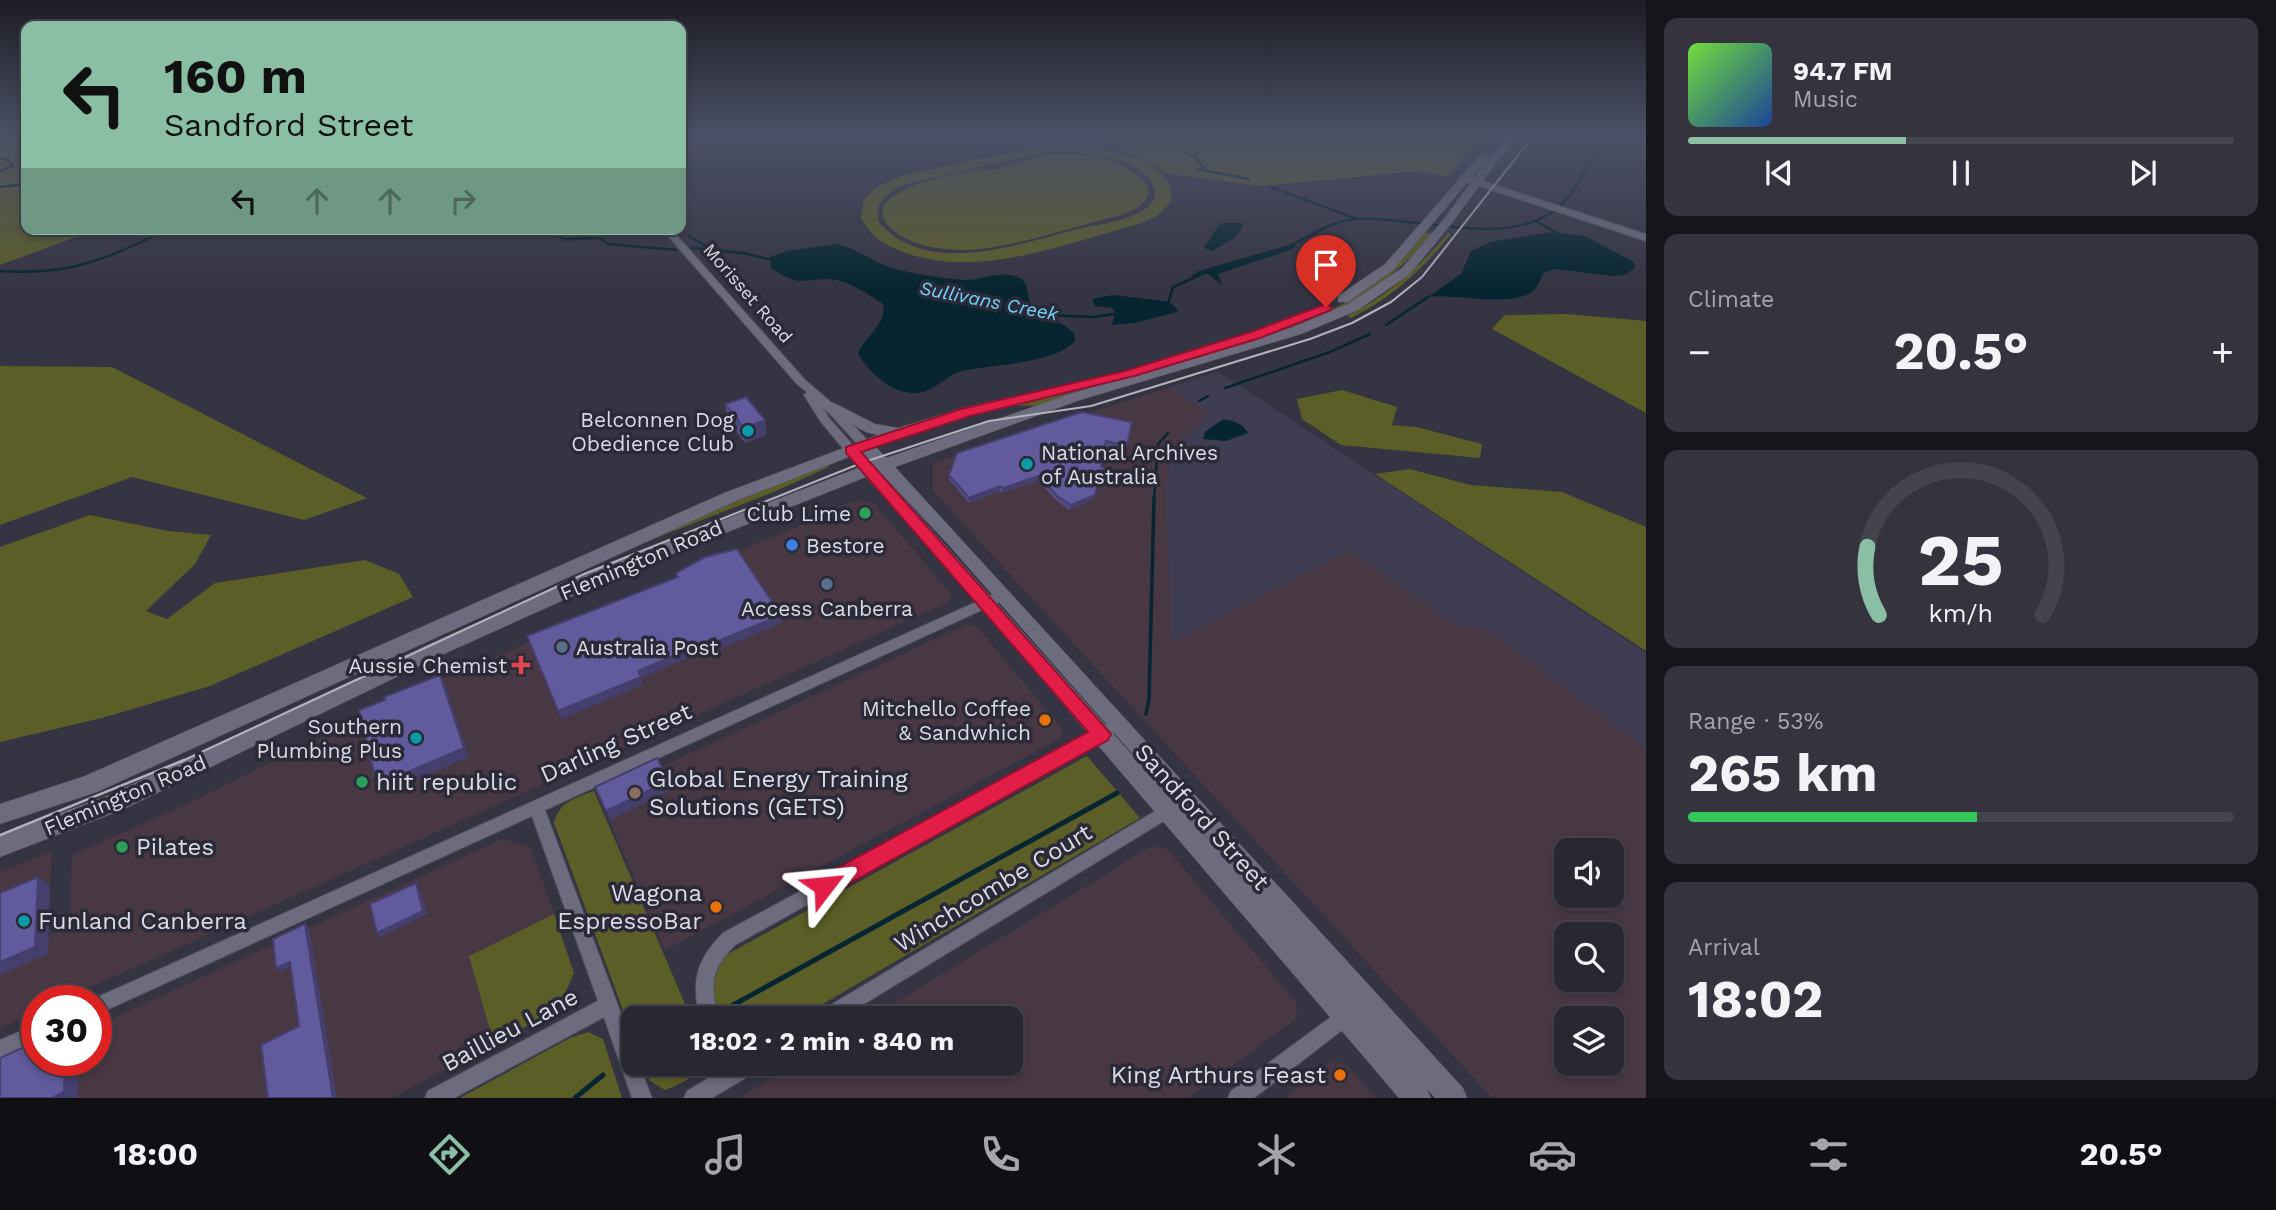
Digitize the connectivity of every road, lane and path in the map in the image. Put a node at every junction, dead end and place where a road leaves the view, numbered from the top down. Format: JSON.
{"nodes":[{"id":1,"x":1459,"y":186,"type":"edge"},
{"id":2,"x":1475,"y":186,"type":"edge"},
{"id":3,"x":1484,"y":186,"type":"edge"},
{"id":4,"x":1435,"y":225,"type":"junction"},
{"id":5,"x":671,"y":235,"type":"edge"},
{"id":6,"x":1646,"y":238,"type":"edge"},
{"id":7,"x":801,"y":383,"type":"junction"},
{"id":8,"x":829,"y":406,"type":"junction"},
{"id":9,"x":900,"y":432,"type":"junction"},
{"id":10,"x":858,"y":447,"type":"junction"},
{"id":11,"x":878,"y":468,"type":"junction"},
{"id":12,"x":995,"y":598,"type":"junction"},
{"id":13,"x":1110,"y":729,"type":"junction"},
{"id":14,"x":89,"y":785,"type":"junction"},
{"id":15,"x":1177,"y":805,"type":"junction"},
{"id":16,"x":536,"y":807,"type":"junction"},
{"id":17,"x":0,"y":814,"type":"edge"},
{"id":18,"x":0,"y":821,"type":"edge"},
{"id":19,"x":0,"y":846,"type":"edge"},
{"id":20,"x":112,"y":999,"type":"edge"},
{"id":21,"x":608,"y":1005,"type":"junction"},
{"id":22,"x":706,"y":1006,"type":"edge"},
{"id":23,"x":845,"y":1006,"type":"edge"},
{"id":24,"x":1356,"y":1009,"type":"junction"},
{"id":25,"x":21,"y":1040,"type":"edge"},
{"id":26,"x":0,"y":1050,"type":"edge"},
{"id":27,"x":721,"y":1076,"type":"edge"},
{"id":28,"x":435,"y":1098,"type":"edge"},
{"id":29,"x":642,"y":1098,"type":"edge"},
{"id":30,"x":694,"y":1098,"type":"edge"},
{"id":31,"x":1238,"y":1098,"type":"edge"},
{"id":32,"x":1417,"y":1098,"type":"edge"},
{"id":33,"x":1453,"y":1098,"type":"edge"}],
"edges":[{"from":1,"to":4,"type":"main road","name":"Flemington Road"},
{"from":2,"to":4,"type":"main road","name":"Flemington Road"},
{"from":3,"to":6,"type":"street"},
{"from":4,"to":9,"type":"main road","name":"Flemington Road"},
{"from":4,"to":11,"type":"main road","name":"Flemington Road"},
{"from":5,"to":7,"type":"street","name":"Morisset Road"},
{"from":7,"to":8,"type":"street","name":"Morisset Road"},
{"from":7,"to":10,"type":"street","name":"Morisset Road"},
{"from":8,"to":9,"type":"main road"},
{"from":8,"to":10,"type":"street","name":"Morisset Road"},
{"from":9,"to":10,"type":"main road","name":"Flemington Road"},
{"from":10,"to":11,"type":"main road","name":"Morisset Road"},
{"from":10,"to":14,"type":"main road","name":"Flemington Road"},
{"from":11,"to":12,"type":"main road","name":"Sandford Street"},
{"from":11,"to":19,"type":"main road","name":"Flemington Road"},
{"from":12,"to":13,"type":"main road","name":"Sandford Street"},
{"from":12,"to":16,"type":"street","name":"Darling Street"},
{"from":13,"to":15,"type":"main road","name":"Sandford Street"},
{"from":13,"to":22,"type":"street"},
{"from":14,"to":17,"type":"main road","name":"Flemington Road"},
{"from":14,"to":18,"type":"main road"},
{"from":15,"to":23,"type":"street","name":"Winchcombe Court"},
{"from":15,"to":24,"type":"main road","name":"Sandford Street"},
{"from":16,"to":20,"type":"street","name":"Darling Street"},
{"from":16,"to":21,"type":"street"},
{"from":21,"to":28,"type":"street","name":"Baillieu Lane"},
{"from":21,"to":29,"type":"street"},
{"from":24,"to":31,"type":"street"},
{"from":24,"to":32,"type":"main road","name":"Sandford Street"},
{"from":24,"to":33,"type":"main road","name":"Sandford Street"},
{"from":25,"to":26,"type":"street"},
{"from":27,"to":30,"type":"street"}]}
